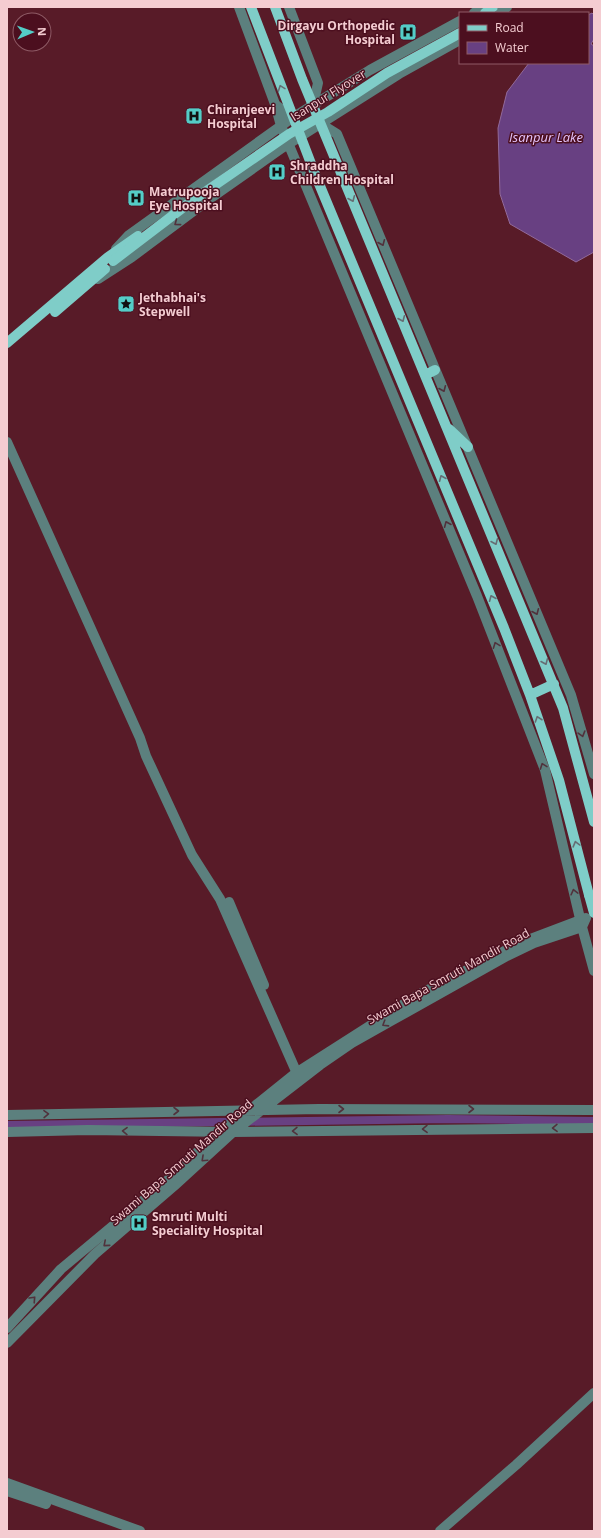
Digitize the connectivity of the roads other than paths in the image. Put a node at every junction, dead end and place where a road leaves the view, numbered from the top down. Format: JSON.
{"nodes":[{"id":1,"x":239,"y":7,"type":"edge"},
{"id":2,"x":251,"y":7,"type":"edge"},
{"id":3,"x":275,"y":7,"type":"edge"},
{"id":4,"x":289,"y":7,"type":"edge"},
{"id":5,"x":459,"y":22,"type":"edge"},
{"id":6,"x":459,"y":29,"type":"edge"},
{"id":7,"x":459,"y":34,"type":"edge"},
{"id":8,"x":459,"y":41,"type":"edge"},
{"id":9,"x":318,"y":83,"type":"junction"},
{"id":10,"x":324,"y":99,"type":"junction"},
{"id":11,"x":276,"y":104,"type":"junction"},
{"id":12,"x":313,"y":105,"type":"junction"},
{"id":13,"x":292,"y":118,"type":"junction"},
{"id":14,"x":332,"y":118,"type":"junction"},
{"id":15,"x":321,"y":124,"type":"junction"},
{"id":16,"x":281,"y":126,"type":"junction"},
{"id":17,"x":337,"y":134,"type":"junction"},
{"id":18,"x":300,"y":137,"type":"junction"},
{"id":19,"x":289,"y":144,"type":"junction"},
{"id":20,"x":111,"y":259,"type":"junction"},
{"id":21,"x":82,"y":290,"type":"junction"},
{"id":22,"x":7,"y":343,"type":"edge"},
{"id":23,"x":7,"y":352,"type":"edge"},
{"id":24,"x":435,"y":370,"type":"junction"},
{"id":25,"x":425,"y":374,"type":"junction"},
{"id":26,"x":447,"y":427,"type":"junction"},
{"id":27,"x":7,"y":442,"type":"edge"},
{"id":28,"x":468,"y":447,"type":"junction"},
{"id":29,"x":554,"y":684,"type":"junction"},
{"id":30,"x":530,"y":695,"type":"junction"},
{"id":31,"x":594,"y":774,"type":"edge"},
{"id":32,"x":594,"y":822,"type":"edge"},
{"id":33,"x":592,"y":899,"type":"edge"},
{"id":34,"x":586,"y":920,"type":"edge"},
{"id":35,"x":594,"y":970,"type":"edge"},
{"id":36,"x":300,"y":1075,"type":"junction"},
{"id":37,"x":249,"y":1110,"type":"junction"},
{"id":38,"x":260,"y":1110,"type":"junction"},
{"id":39,"x":594,"y":1110,"type":"edge"},
{"id":40,"x":7,"y":1115,"type":"edge"},
{"id":41,"x":594,"y":1128,"type":"edge"},
{"id":42,"x":7,"y":1132,"type":"edge"},
{"id":43,"x":220,"y":1132,"type":"junction"},
{"id":44,"x":232,"y":1132,"type":"junction"},
{"id":45,"x":7,"y":1328,"type":"edge"},
{"id":46,"x":7,"y":1344,"type":"edge"},
{"id":47,"x":594,"y":1393,"type":"edge"},
{"id":48,"x":7,"y":1483,"type":"edge"},
{"id":49,"x":7,"y":1491,"type":"edge"},
{"id":50,"x":127,"y":1531,"type":"edge"},
{"id":51,"x":140,"y":1531,"type":"edge"},
{"id":52,"x":440,"y":1531,"type":"edge"}],
"edges":[{"from":1,"to":11,"type":"street"},
{"from":13,"to":2,"type":"main road","one_way":true},
{"from":3,"to":12,"type":"main road"},
{"from":4,"to":9,"type":"street"},
{"from":5,"to":10,"type":"street"},
{"from":6,"to":20,"type":"main road","name":"Isanpur Flyover"},
{"from":7,"to":20,"type":"main road","name":"Isanpur Flyover","bridge":true},
{"from":8,"to":14,"type":"street"},
{"from":9,"to":10,"type":"street"},
{"from":9,"to":12,"type":"street"},
{"from":10,"to":12,"type":"street"},
{"from":10,"to":14,"type":"street"},
{"from":11,"to":13,"type":"street"},
{"from":11,"to":16,"type":"street"},
{"from":12,"to":13,"type":"street"},
{"from":12,"to":15,"type":"main road"},
{"from":13,"to":16,"type":"street"},
{"from":13,"to":18,"type":"main road"},
{"from":14,"to":15,"type":"street"},
{"from":14,"to":17,"type":"street"},
{"from":15,"to":17,"type":"street"},
{"from":15,"to":18,"type":"street"},
{"from":15,"to":25,"type":"main road","one_way":true},
{"from":16,"to":19,"type":"street"},
{"from":16,"to":20,"type":"street"},
{"from":17,"to":24,"type":"street","one_way":true},
{"from":18,"to":19,"type":"street"},
{"from":30,"to":18,"type":"main road","one_way":true},
{"from":19,"to":21,"type":"street","one_way":true},
{"from":34,"to":19,"type":"street","one_way":true},
{"from":20,"to":21,"type":"main road","name":"Isanpur Flyover"},
{"from":20,"to":22,"type":"main road"},
{"from":21,"to":23,"type":"main road","name":"Isanpur Flyover"},
{"from":24,"to":25,"type":"main road"},
{"from":24,"to":28,"type":"street","one_way":true},
{"from":25,"to":26,"type":"main road"},
{"from":26,"to":28,"type":"main road"},
{"from":26,"to":29,"type":"main road","one_way":true},
{"from":27,"to":36,"type":"street"},
{"from":28,"to":31,"type":"street","one_way":true},
{"from":29,"to":30,"type":"main road"},
{"from":29,"to":32,"type":"main road"},
{"from":33,"to":30,"type":"main road","one_way":true},
{"from":33,"to":34,"type":"main road","bridge":true},
{"from":34,"to":35,"type":"street"},
{"from":34,"to":36,"type":"street","name":"Swami Bapa Smruti Mandir Road"},
{"from":36,"to":37,"type":"street"},
{"from":36,"to":38,"type":"street","name":"Swami Bapa Smruti Mandir Road"},
{"from":37,"to":38,"type":"street"},
{"from":40,"to":37,"type":"street","one_way":true},
{"from":37,"to":43,"type":"street"},
{"from":38,"to":39,"type":"street","one_way":true},
{"from":38,"to":44,"type":"street","name":"Swami Bapa Smruti Mandir Road"},
{"from":41,"to":44,"type":"street","one_way":true},
{"from":43,"to":42,"type":"street","one_way":true},
{"from":43,"to":44,"type":"street"},
{"from":45,"to":43,"type":"street","one_way":true},
{"from":44,"to":46,"type":"street","name":"Swami Bapa Smruti Mandir Road","one_way":true},
{"from":47,"to":52,"type":"street"},
{"from":48,"to":51,"type":"street"},
{"from":49,"to":50,"type":"street"}]}
